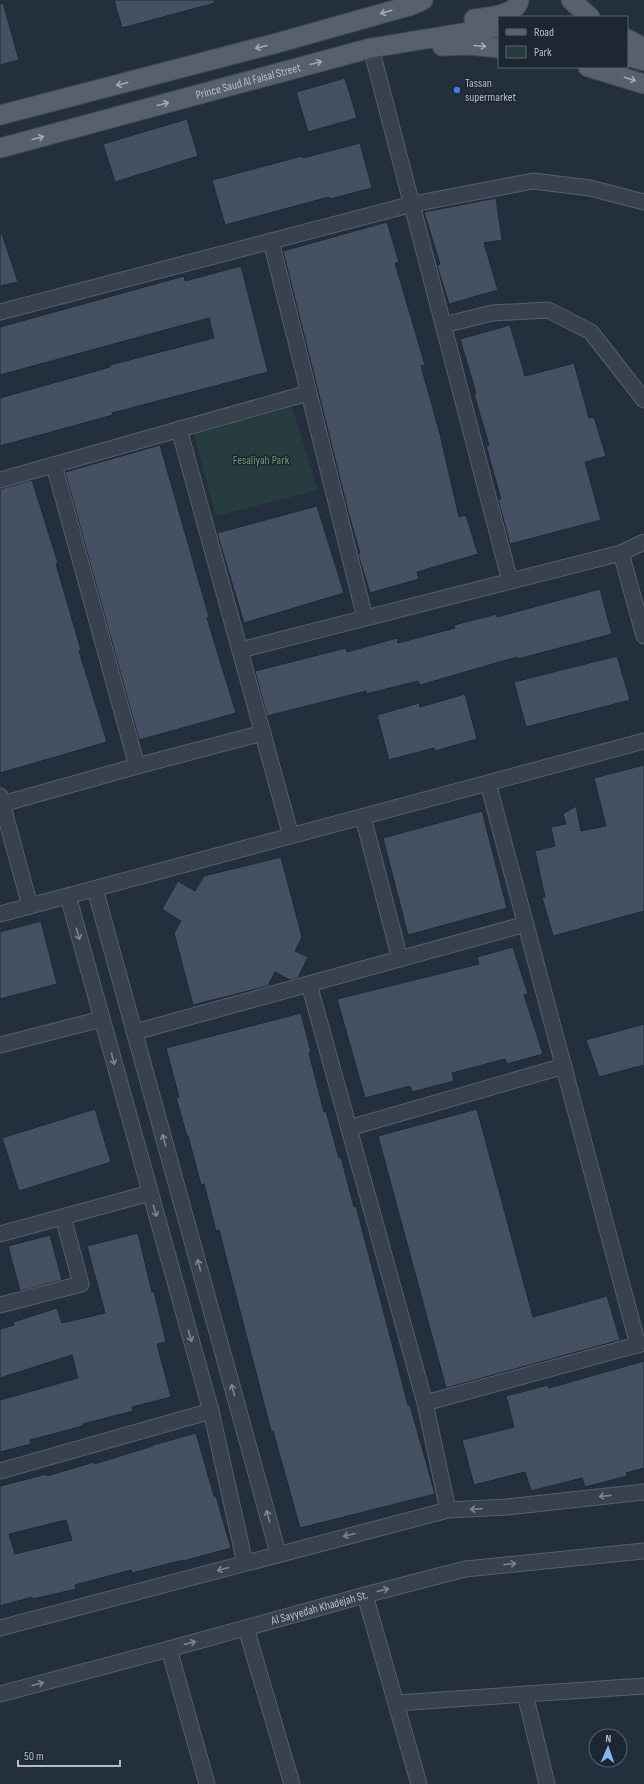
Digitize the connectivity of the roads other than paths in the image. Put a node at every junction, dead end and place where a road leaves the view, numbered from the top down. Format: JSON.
{"nodes":[{"id":1,"x":434,"y":0,"type":"edge"},
{"id":2,"x":519,"y":0,"type":"edge"},
{"id":3,"x":571,"y":0,"type":"edge"},
{"id":4,"x":413,"y":2,"type":"edge"},
{"id":5,"x":589,"y":16,"type":"edge"},
{"id":6,"x":498,"y":27,"type":"edge"},
{"id":7,"x":628,"y":40,"type":"edge"},
{"id":8,"x":371,"y":48,"type":"junction"},
{"id":9,"x":498,"y":48,"type":"edge"},
{"id":10,"x":644,"y":48,"type":"edge"},
{"id":11,"x":628,"y":56,"type":"edge"},
{"id":12,"x":644,"y":61,"type":"edge"},
{"id":13,"x":591,"y":68,"type":"edge"},
{"id":14,"x":644,"y":84,"type":"edge"},
{"id":15,"x":0,"y":115,"type":"edge"},
{"id":16,"x":0,"y":148,"type":"edge"},
{"id":17,"x":644,"y":202,"type":"edge"},
{"id":18,"x":412,"y":204,"type":"junction"},
{"id":19,"x":270,"y":241,"type":"junction"},
{"id":20,"x":0,"y":312,"type":"edge"},
{"id":21,"x":444,"y":324,"type":"junction"},
{"id":22,"x":308,"y":393,"type":"junction"},
{"id":23,"x":644,"y":400,"type":"edge"},
{"id":24,"x":179,"y":429,"type":"junction"},
{"id":25,"x":54,"y":465,"type":"junction"},
{"id":26,"x":0,"y":480,"type":"edge"},
{"id":27,"x":644,"y":542,"type":"edge"},
{"id":28,"x":621,"y":553,"type":"junction"},
{"id":29,"x":510,"y":581,"type":"junction"},
{"id":30,"x":365,"y":618,"type":"junction"},
{"id":31,"x":644,"y":636,"type":"edge"},
{"id":32,"x":240,"y":650,"type":"junction"},
{"id":33,"x":263,"y":732,"type":"junction"},
{"id":34,"x":644,"y":741,"type":"edge"},
{"id":35,"x":137,"y":766,"type":"junction"},
{"id":36,"x":488,"y":783,"type":"junction"},
{"id":37,"x":1,"y":800,"type":"edge"},
{"id":38,"x":363,"y":817,"type":"junction"},
{"id":39,"x":291,"y":836,"type":"junction"},
{"id":40,"x":95,"y":889,"type":"junction"},
{"id":41,"x":68,"y":896,"type":"junction"},
{"id":42,"x":30,"y":906,"type":"junction"},
{"id":43,"x":0,"y":914,"type":"edge"},
{"id":44,"x":526,"y":924,"type":"junction"},
{"id":45,"x":400,"y":959,"type":"junction"},
{"id":46,"x":309,"y":984,"type":"junction"},
{"id":47,"x":102,"y":1020,"type":"junction"},
{"id":48,"x":135,"y":1032,"type":"junction"},
{"id":49,"x":0,"y":1046,"type":"edge"},
{"id":50,"x":564,"y":1066,"type":"junction"},
{"id":51,"x":349,"y":1128,"type":"junction"},
{"id":52,"x":150,"y":1193,"type":"junction"},
{"id":53,"x":63,"y":1217,"type":"junction"},
{"id":54,"x":0,"y":1234,"type":"edge"},
{"id":55,"x":0,"y":1306,"type":"edge"},
{"id":56,"x":641,"y":1344,"type":"edge"},
{"id":57,"x":425,"y":1403,"type":"junction"},
{"id":58,"x":212,"y":1411,"type":"junction"},
{"id":59,"x":0,"y":1470,"type":"edge"},
{"id":60,"x":644,"y":1492,"type":"edge"},
{"id":61,"x":448,"y":1510,"type":"junction"},
{"id":62,"x":644,"y":1551,"type":"edge"},
{"id":63,"x":278,"y":1553,"type":"junction"},
{"id":64,"x":245,"y":1563,"type":"junction"},
{"id":65,"x":365,"y":1594,"type":"junction"},
{"id":66,"x":0,"y":1628,"type":"edge"},
{"id":67,"x":246,"y":1628,"type":"junction"},
{"id":68,"x":169,"y":1649,"type":"junction"},
{"id":69,"x":644,"y":1686,"type":"edge"},
{"id":70,"x":0,"y":1694,"type":"edge"},
{"id":71,"x":525,"y":1694,"type":"junction"},
{"id":72,"x":396,"y":1702,"type":"junction"},
{"id":73,"x":207,"y":1784,"type":"edge"},
{"id":74,"x":292,"y":1784,"type":"edge"},
{"id":75,"x":419,"y":1784,"type":"edge"},
{"id":76,"x":547,"y":1784,"type":"edge"}],
"edges":[{"from":1,"to":4,"type":"main road"},
{"from":2,"to":8,"type":"main road"},
{"from":3,"to":5,"type":"main road"},
{"from":4,"to":15,"type":"main road","one_way":true},
{"from":6,"to":8,"type":"main road","name":"Prince Saud Al Faisal Street"},
{"from":7,"to":10,"type":"main road"},
{"from":8,"to":9,"type":"main road","one_way":true},
{"from":16,"to":8,"type":"main road","name":"Prince Saud Al Faisal Street","one_way":true},
{"from":8,"to":18,"type":"street"},
{"from":11,"to":12,"type":"main road"},
{"from":13,"to":14,"type":"main road","one_way":true},
{"from":17,"to":18,"type":"street"},
{"from":18,"to":19,"type":"street"},
{"from":18,"to":21,"type":"street"},
{"from":19,"to":20,"type":"street"},
{"from":19,"to":22,"type":"street"},
{"from":21,"to":23,"type":"street"},
{"from":21,"to":29,"type":"street"},
{"from":22,"to":24,"type":"street"},
{"from":22,"to":30,"type":"street"},
{"from":24,"to":25,"type":"street"},
{"from":24,"to":32,"type":"street"},
{"from":25,"to":26,"type":"street"},
{"from":25,"to":35,"type":"street"},
{"from":27,"to":28,"type":"street"},
{"from":28,"to":29,"type":"street"},
{"from":28,"to":31,"type":"street"},
{"from":29,"to":30,"type":"street"},
{"from":30,"to":32,"type":"street"},
{"from":32,"to":33,"type":"street"},
{"from":33,"to":35,"type":"street"},
{"from":33,"to":39,"type":"street"},
{"from":34,"to":36,"type":"street"},
{"from":35,"to":37,"type":"street"},
{"from":36,"to":38,"type":"street"},
{"from":36,"to":44,"type":"street"},
{"from":37,"to":42,"type":"street"},
{"from":38,"to":39,"type":"street"},
{"from":38,"to":45,"type":"street"},
{"from":39,"to":40,"type":"street"},
{"from":40,"to":41,"type":"street"},
{"from":40,"to":48,"type":"street"},
{"from":41,"to":42,"type":"street"},
{"from":41,"to":47,"type":"street","one_way":true},
{"from":42,"to":43,"type":"street"},
{"from":44,"to":45,"type":"street"},
{"from":44,"to":50,"type":"street"},
{"from":45,"to":46,"type":"street"},
{"from":46,"to":48,"type":"street"},
{"from":46,"to":51,"type":"street"},
{"from":47,"to":49,"type":"street"},
{"from":47,"to":52,"type":"street","one_way":true},
{"from":63,"to":48,"type":"street","one_way":true},
{"from":50,"to":51,"type":"street"},
{"from":50,"to":56,"type":"street"},
{"from":51,"to":57,"type":"street"},
{"from":52,"to":53,"type":"street"},
{"from":52,"to":58,"type":"street","one_way":true},
{"from":53,"to":54,"type":"street"},
{"from":53,"to":55,"type":"street"},
{"from":56,"to":57,"type":"street"},
{"from":57,"to":61,"type":"street"},
{"from":58,"to":59,"type":"street"},
{"from":58,"to":64,"type":"street"},
{"from":60,"to":61,"type":"street","one_way":true},
{"from":61,"to":63,"type":"street","one_way":true},
{"from":65,"to":62,"type":"street","name":"Al Sayyedah Khadejah St.","one_way":true},
{"from":63,"to":64,"type":"street"},
{"from":64,"to":66,"type":"street","one_way":true},
{"from":65,"to":67,"type":"street","name":"Al Sayyedah Khadejah St."},
{"from":65,"to":72,"type":"street"},
{"from":68,"to":67,"type":"street","name":"Al Sayyedah Khadejah St.","one_way":true},
{"from":67,"to":74,"type":"street"},
{"from":70,"to":68,"type":"street","name":"Al Sayyedah Khadejah St.","one_way":true},
{"from":68,"to":73,"type":"street"},
{"from":69,"to":71,"type":"street"},
{"from":71,"to":72,"type":"street"},
{"from":71,"to":76,"type":"street"},
{"from":72,"to":75,"type":"street"}]}
